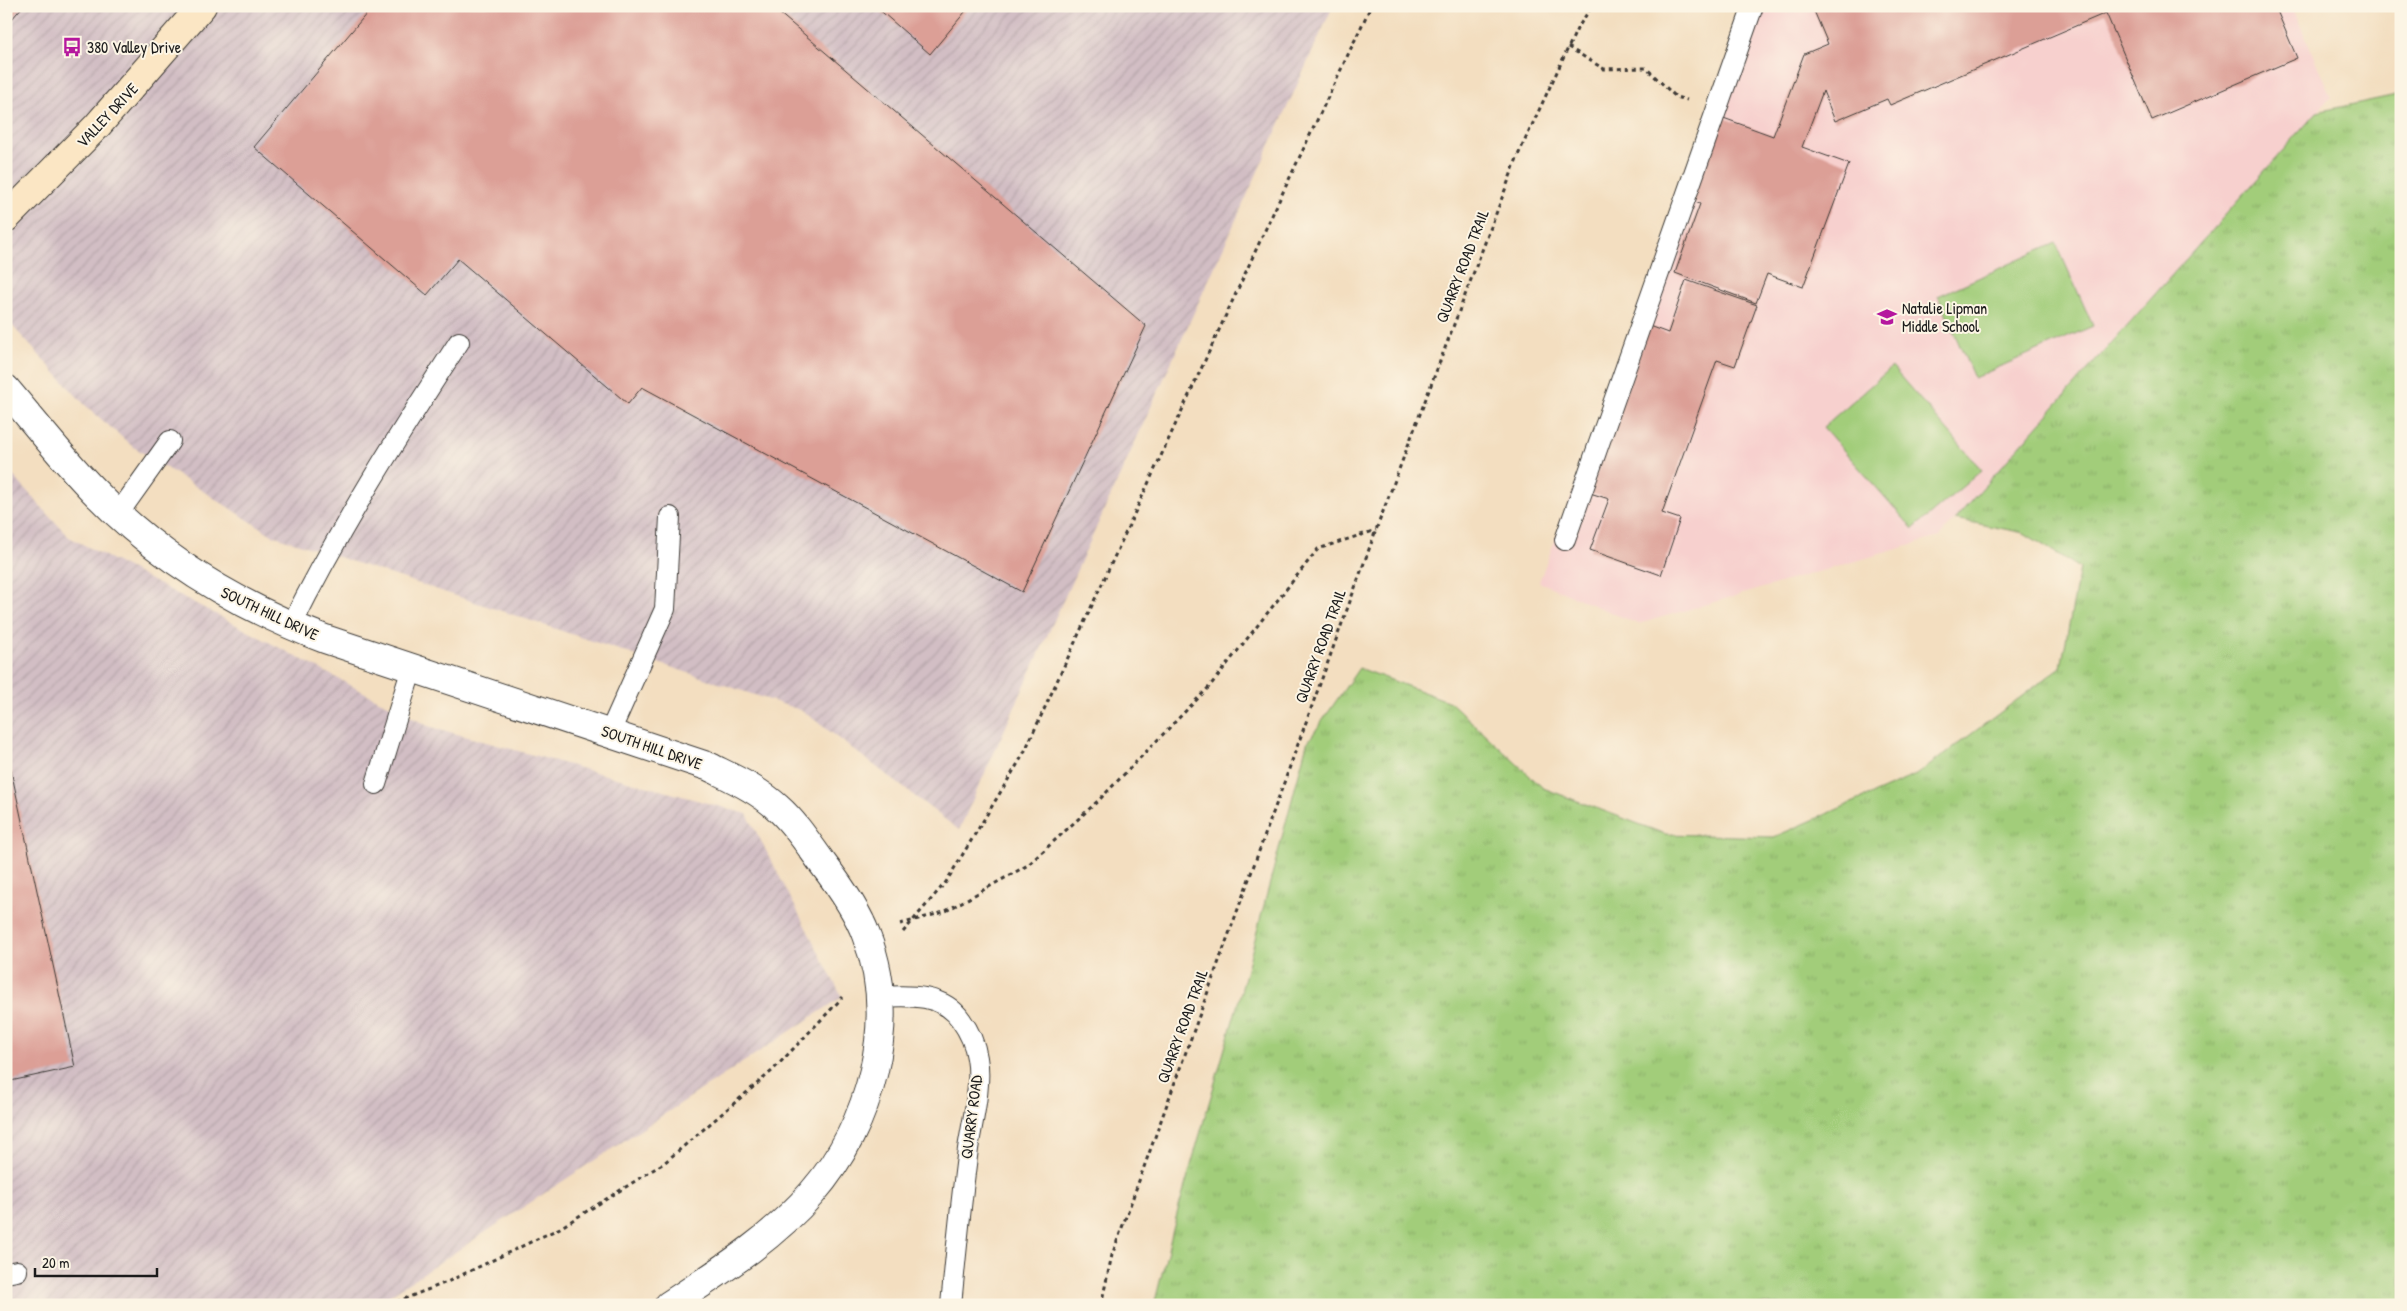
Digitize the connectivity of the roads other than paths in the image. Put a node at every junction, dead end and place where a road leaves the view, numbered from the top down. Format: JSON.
{"nodes":[{"id":1,"x":202,"y":6,"type":"edge"},
{"id":2,"x":1752,"y":6,"type":"edge"},
{"id":3,"x":6,"y":218,"type":"edge"},
{"id":4,"x":459,"y":342,"type":"dead end"},
{"id":5,"x":6,"y":389,"type":"edge"},
{"id":6,"x":170,"y":441,"type":"dead end"},
{"id":7,"x":118,"y":514,"type":"junction"},
{"id":8,"x":670,"y":517,"type":"dead end"},
{"id":9,"x":1565,"y":540,"type":"dead end"},
{"id":10,"x":291,"y":626,"type":"junction"},
{"id":11,"x":412,"y":668,"type":"junction"},
{"id":12,"x":610,"y":732,"type":"junction"},
{"id":13,"x":376,"y":784,"type":"dead end"},
{"id":14,"x":881,"y":997,"type":"junction"},
{"id":15,"x":669,"y":1305,"type":"edge"},
{"id":16,"x":951,"y":1305,"type":"edge"}],
"edges":[{"from":1,"to":3,"type":"main road","name":"VALLEY DRIVE"},
{"from":2,"to":9,"type":"lane"},
{"from":4,"to":10,"type":"lane"},
{"from":5,"to":7,"type":"street","name":"SOUTH HILL DRIVE"},
{"from":6,"to":7,"type":"lane"},
{"from":7,"to":10,"type":"street","name":"SOUTH HILL DRIVE"},
{"from":8,"to":12,"type":"lane"},
{"from":10,"to":11,"type":"street","name":"SOUTH HILL DRIVE"},
{"from":11,"to":12,"type":"street","name":"SOUTH HILL DRIVE"},
{"from":11,"to":13,"type":"lane"},
{"from":12,"to":14,"type":"street","name":"SOUTH HILL DRIVE"},
{"from":14,"to":15,"type":"street","name":"SOUTH HILL DRIVE"},
{"from":14,"to":16,"type":"lane","name":"QUARRY ROAD"}]}
